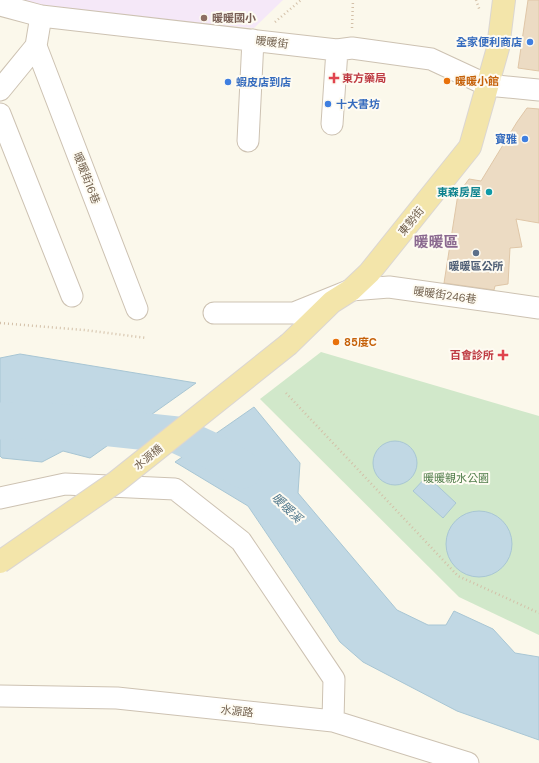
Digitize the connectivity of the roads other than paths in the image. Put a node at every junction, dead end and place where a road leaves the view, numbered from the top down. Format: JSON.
{"nodes":[{"id":1,"x":504,"y":0,"type":"edge"},
{"id":2,"x":0,"y":5,"type":"edge"},
{"id":3,"x":41,"y":16,"type":"junction"},
{"id":4,"x":253,"y":40,"type":"junction"},
{"id":5,"x":36,"y":46,"type":"junction"},
{"id":6,"x":344,"y":49,"type":"junction"},
{"id":7,"x":487,"y":85,"type":"junction"},
{"id":8,"x":0,"y":90,"type":"edge"},
{"id":9,"x":539,"y":90,"type":"edge"},
{"id":10,"x":0,"y":114,"type":"edge"},
{"id":11,"x":332,"y":124,"type":"dead end"},
{"id":12,"x":248,"y":141,"type":"dead end"},
{"id":13,"x":7,"y":151,"type":"edge"},
{"id":14,"x":351,"y":290,"type":"junction"},
{"id":15,"x":72,"y":296,"type":"dead end"},
{"id":16,"x":539,"y":308,"type":"edge"},
{"id":17,"x":138,"y":309,"type":"dead end"},
{"id":18,"x":214,"y":313,"type":"dead end"},
{"id":19,"x":289,"y":344,"type":"joint"},
{"id":20,"x":0,"y":498,"type":"edge"},
{"id":21,"x":0,"y":562,"type":"edge"},
{"id":22,"x":0,"y":696,"type":"edge"},
{"id":23,"x":333,"y":721,"type":"junction"},
{"id":24,"x":468,"y":763,"type":"edge"}],
"edges":[{"from":1,"to":7,"type":"main road","name":"東勢街"},
{"from":2,"to":3,"type":"street","name":"暖暖街"},
{"from":3,"to":4,"type":"street","name":"暖暖街"},
{"from":3,"to":5,"type":"street"},
{"from":4,"to":6,"type":"street","name":"暖暖街"},
{"from":4,"to":12,"type":"street"},
{"from":5,"to":8,"type":"street"},
{"from":5,"to":17,"type":"street","name":"暖暖街16巷"},
{"from":6,"to":7,"type":"street","name":"暖暖街"},
{"from":6,"to":11,"type":"street"},
{"from":7,"to":9,"type":"street","name":"暖暖街"},
{"from":7,"to":14,"type":"main road","name":"東勢街"},
{"from":10,"to":13,"type":"street"},
{"from":13,"to":15,"type":"street"},
{"from":14,"to":16,"type":"street","name":"暖暖街246巷"},
{"from":14,"to":18,"type":"street","name":"暖暖街246巷"},
{"from":14,"to":19,"type":"main road","name":"東勢街"},
{"from":19,"to":21,"type":"main road","name":"水源橋","bridge":true},
{"from":20,"to":23,"type":"street"},
{"from":22,"to":23,"type":"street","name":"水源路"},
{"from":23,"to":24,"type":"street","name":"水源路"}]}
